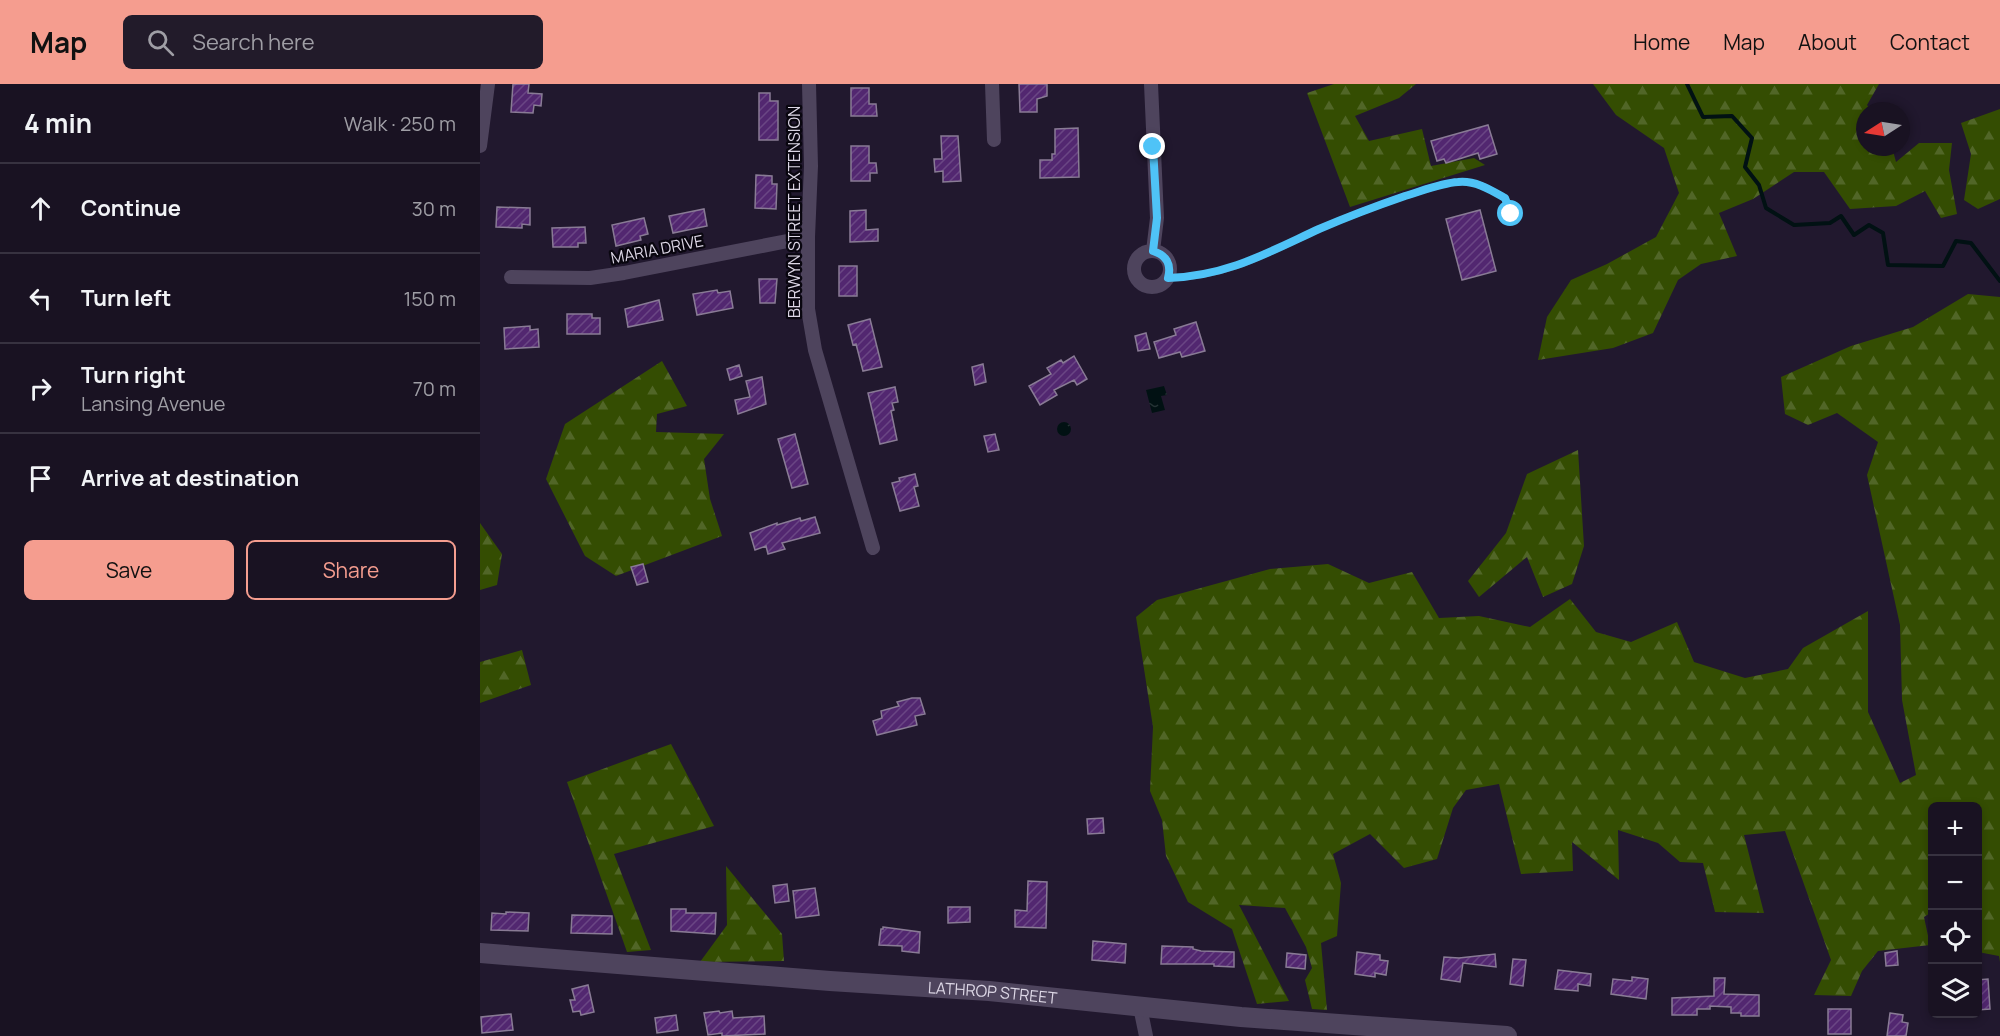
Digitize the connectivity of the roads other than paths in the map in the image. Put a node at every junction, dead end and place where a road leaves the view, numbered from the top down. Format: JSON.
{"nodes":[{"id":1,"x":488,"y":84,"type":"edge"},
{"id":2,"x":809,"y":84,"type":"edge"},
{"id":3,"x":992,"y":84,"type":"edge"},
{"id":4,"x":1150,"y":84,"type":"edge"},
{"id":5,"x":994,"y":140,"type":"dead end"},
{"id":6,"x":480,"y":146,"type":"edge"},
{"id":7,"x":1511,"y":214,"type":"dead end"},
{"id":8,"x":807,"y":237,"type":"junction"},
{"id":9,"x":1153,"y":251,"type":"junction"},
{"id":10,"x":511,"y":277,"type":"dead end"},
{"id":11,"x":1168,"y":278,"type":"junction"},
{"id":12,"x":873,"y":548,"type":"dead end"},
{"id":13,"x":480,"y":953,"type":"edge"},
{"id":14,"x":1140,"y":1007,"type":"junction"},
{"id":15,"x":1146,"y":1036,"type":"edge"},
{"id":16,"x":1507,"y":1036,"type":"edge"}],
"edges":[{"from":1,"to":6,"type":"street"},
{"from":2,"to":8,"type":"street","name":"BERWYN STREET EXTENSION"},
{"from":3,"to":5,"type":"street"},
{"from":4,"to":9,"type":"street"},
{"from":7,"to":11,"type":"lane"},
{"from":8,"to":10,"type":"street","name":"MARIA DRIVE"},
{"from":8,"to":12,"type":"street","name":"BERWYN STREET EXTENSION"},
{"from":9,"to":11,"type":"street"},
{"from":9,"to":11,"type":"street"},
{"from":13,"to":14,"type":"street","name":"LATHROP STREET"},
{"from":14,"to":15,"type":"street"},
{"from":14,"to":16,"type":"street","name":"LATHROP STREET"}]}
